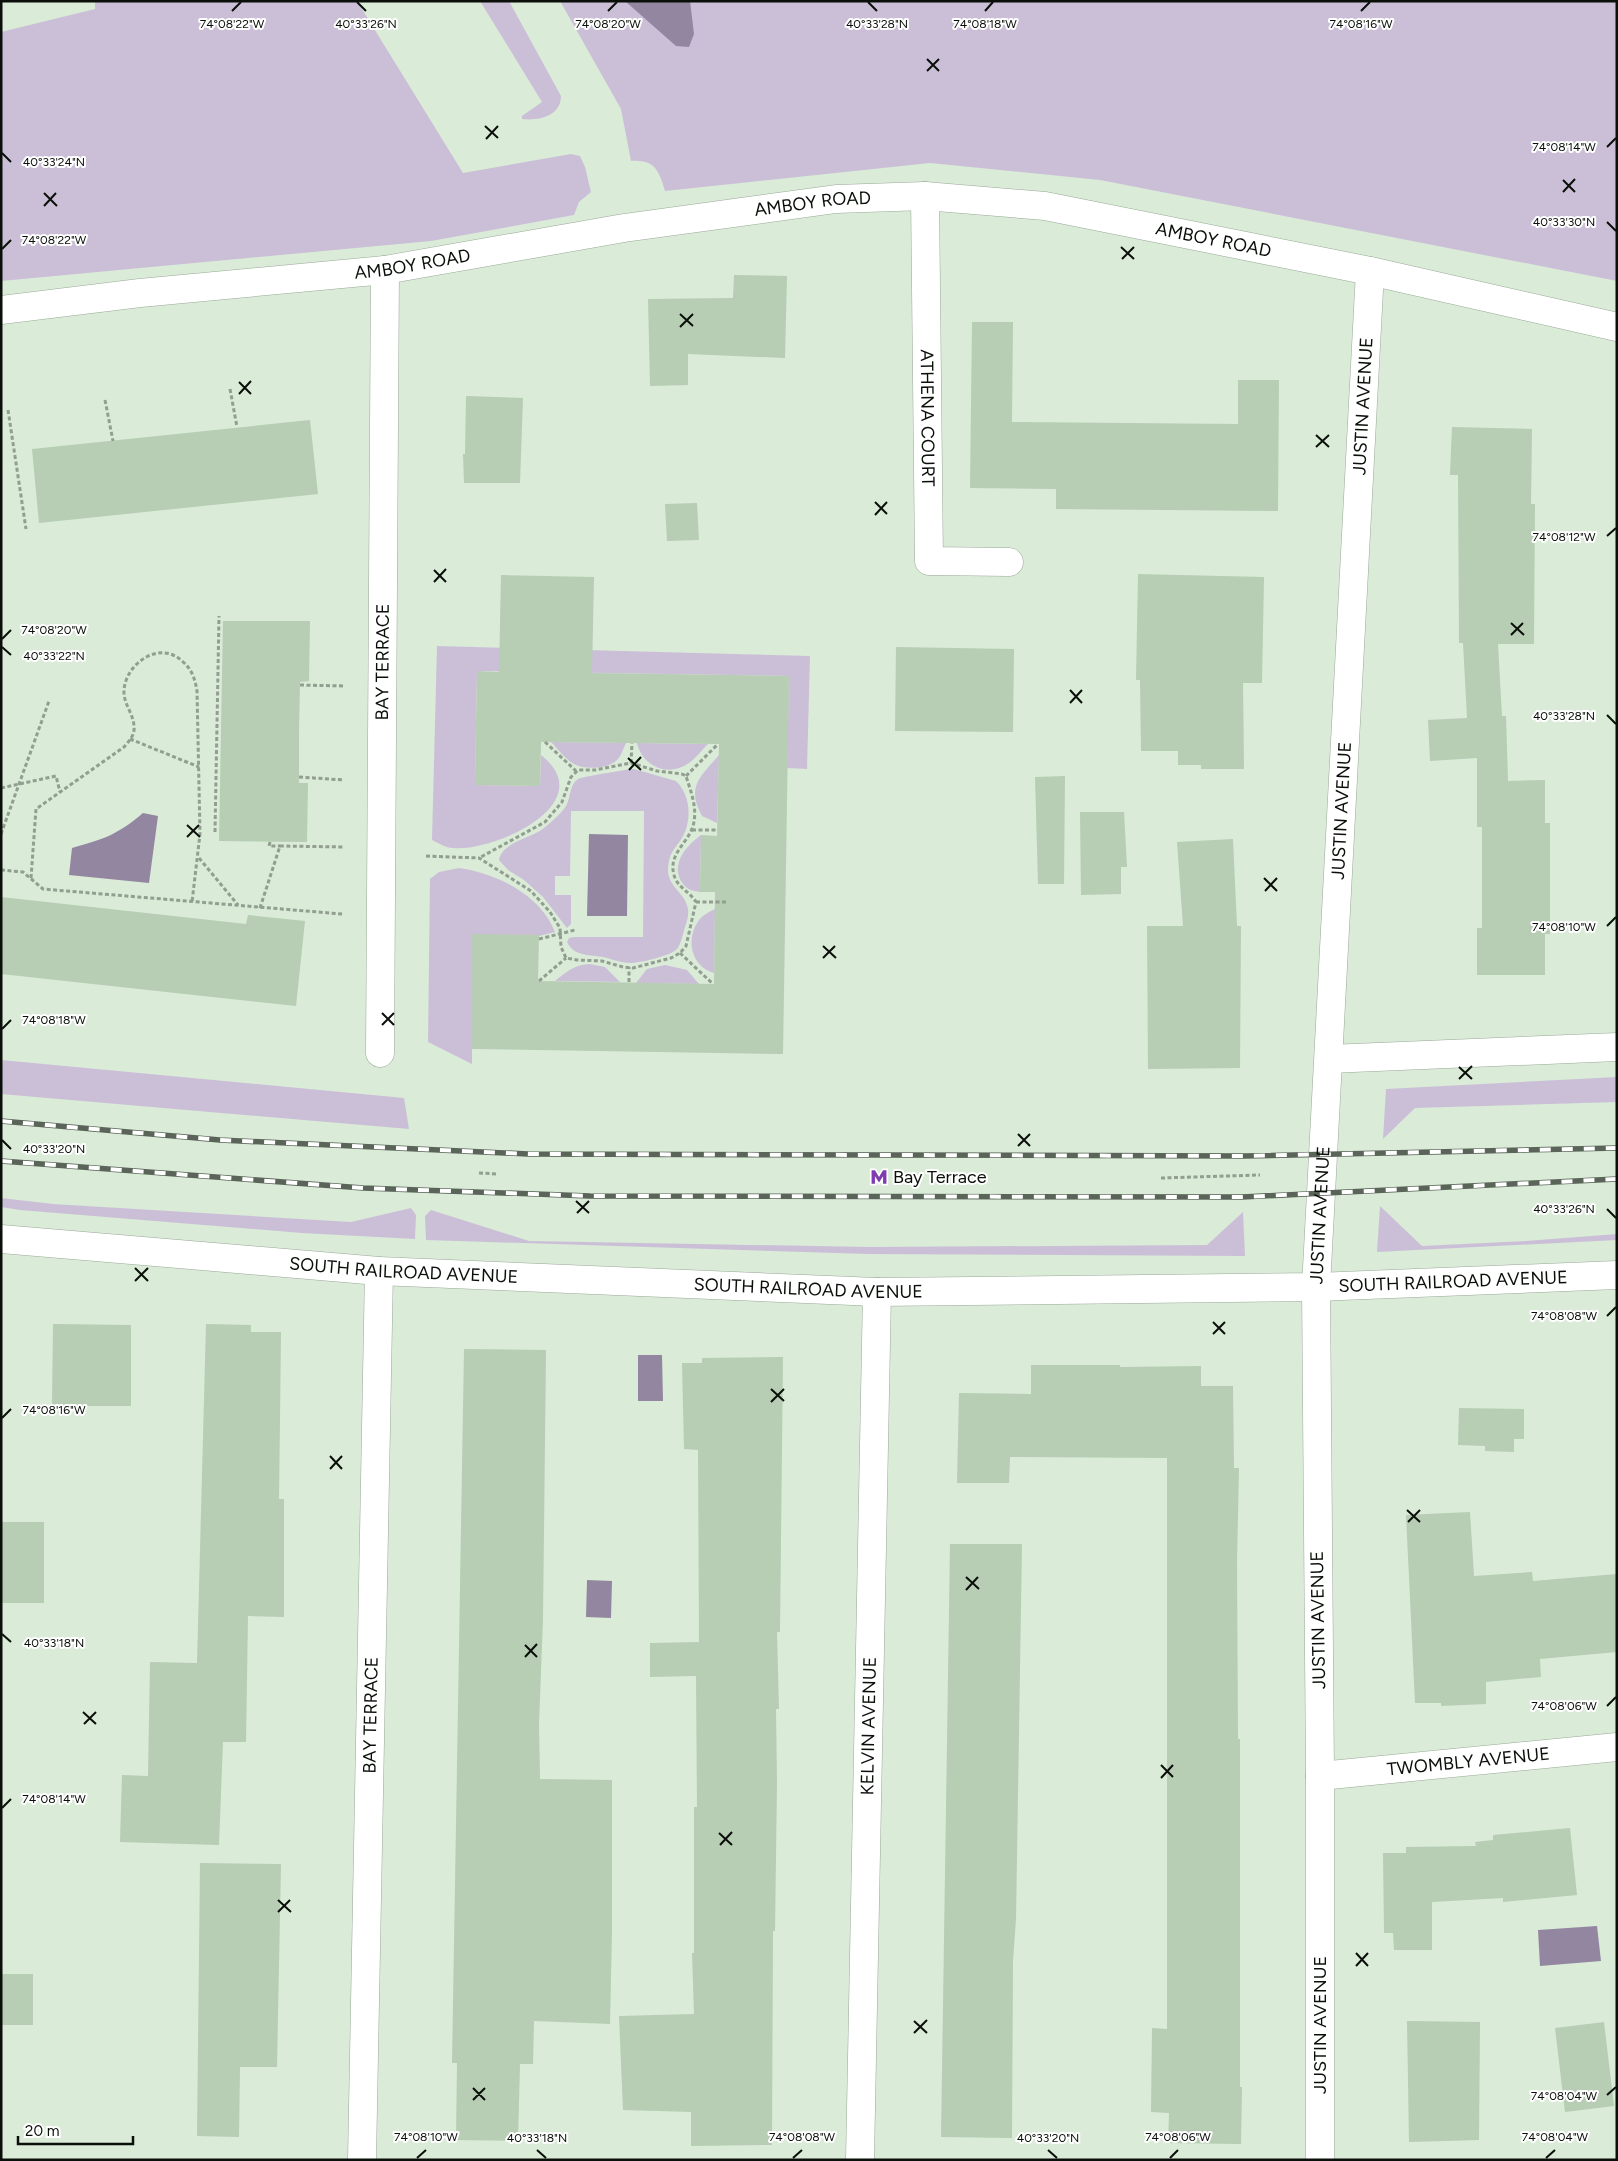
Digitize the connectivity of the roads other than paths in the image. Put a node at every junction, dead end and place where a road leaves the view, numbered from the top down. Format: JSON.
{"nodes":[{"id":1,"x":925,"y":196,"type":"junction"},
{"id":2,"x":385,"y":270,"type":"junction"},
{"id":3,"x":1370,"y":271,"type":"junction"},
{"id":4,"x":1,"y":310,"type":"edge"},
{"id":5,"x":1617,"y":327,"type":"edge"},
{"id":6,"x":1009,"y":562,"type":"dead end"},
{"id":7,"x":1617,"y":1047,"type":"edge"},
{"id":8,"x":380,"y":1053,"type":"dead end"},
{"id":9,"x":1329,"y":1059,"type":"junction"},
{"id":10,"x":1,"y":1239,"type":"edge"},
{"id":11,"x":380,"y":1271,"type":"junction"},
{"id":12,"x":1617,"y":1275,"type":"edge"},
{"id":13,"x":1316,"y":1287,"type":"junction"},
{"id":14,"x":877,"y":1292,"type":"junction"},
{"id":15,"x":1617,"y":1747,"type":"edge"},
{"id":16,"x":1320,"y":1776,"type":"junction"},
{"id":17,"x":362,"y":2160,"type":"edge"},
{"id":18,"x":860,"y":2160,"type":"edge"},
{"id":19,"x":1320,"y":2160,"type":"edge"}],
"edges":[{"from":1,"to":2,"type":"street","name":"AMBOY ROAD"},
{"from":1,"to":3,"type":"street","name":"AMBOY ROAD"},
{"from":1,"to":6,"type":"street","name":"ATHENA COURT"},
{"from":2,"to":4,"type":"street","name":"AMBOY ROAD"},
{"from":2,"to":8,"type":"street","name":"BAY TERRACE"},
{"from":3,"to":5,"type":"street","name":"AMBOY ROAD"},
{"from":3,"to":9,"type":"street","name":"JUSTIN AVENUE"},
{"from":7,"to":9,"type":"street"},
{"from":9,"to":13,"type":"street","name":"JUSTIN AVENUE"},
{"from":10,"to":11,"type":"street","name":"SOUTH RAILROAD AVENUE"},
{"from":11,"to":14,"type":"street","name":"SOUTH RAILROAD AVENUE"},
{"from":11,"to":17,"type":"street","name":"BAY TERRACE"},
{"from":12,"to":13,"type":"street","name":"SOUTH RAILROAD AVENUE"},
{"from":13,"to":14,"type":"street","name":"SOUTH RAILROAD AVENUE"},
{"from":13,"to":16,"type":"street","name":"JUSTIN AVENUE"},
{"from":14,"to":18,"type":"street","name":"KELVIN AVENUE"},
{"from":15,"to":16,"type":"street","name":"TWOMBLY AVENUE"},
{"from":16,"to":19,"type":"street","name":"JUSTIN AVENUE"}]}
